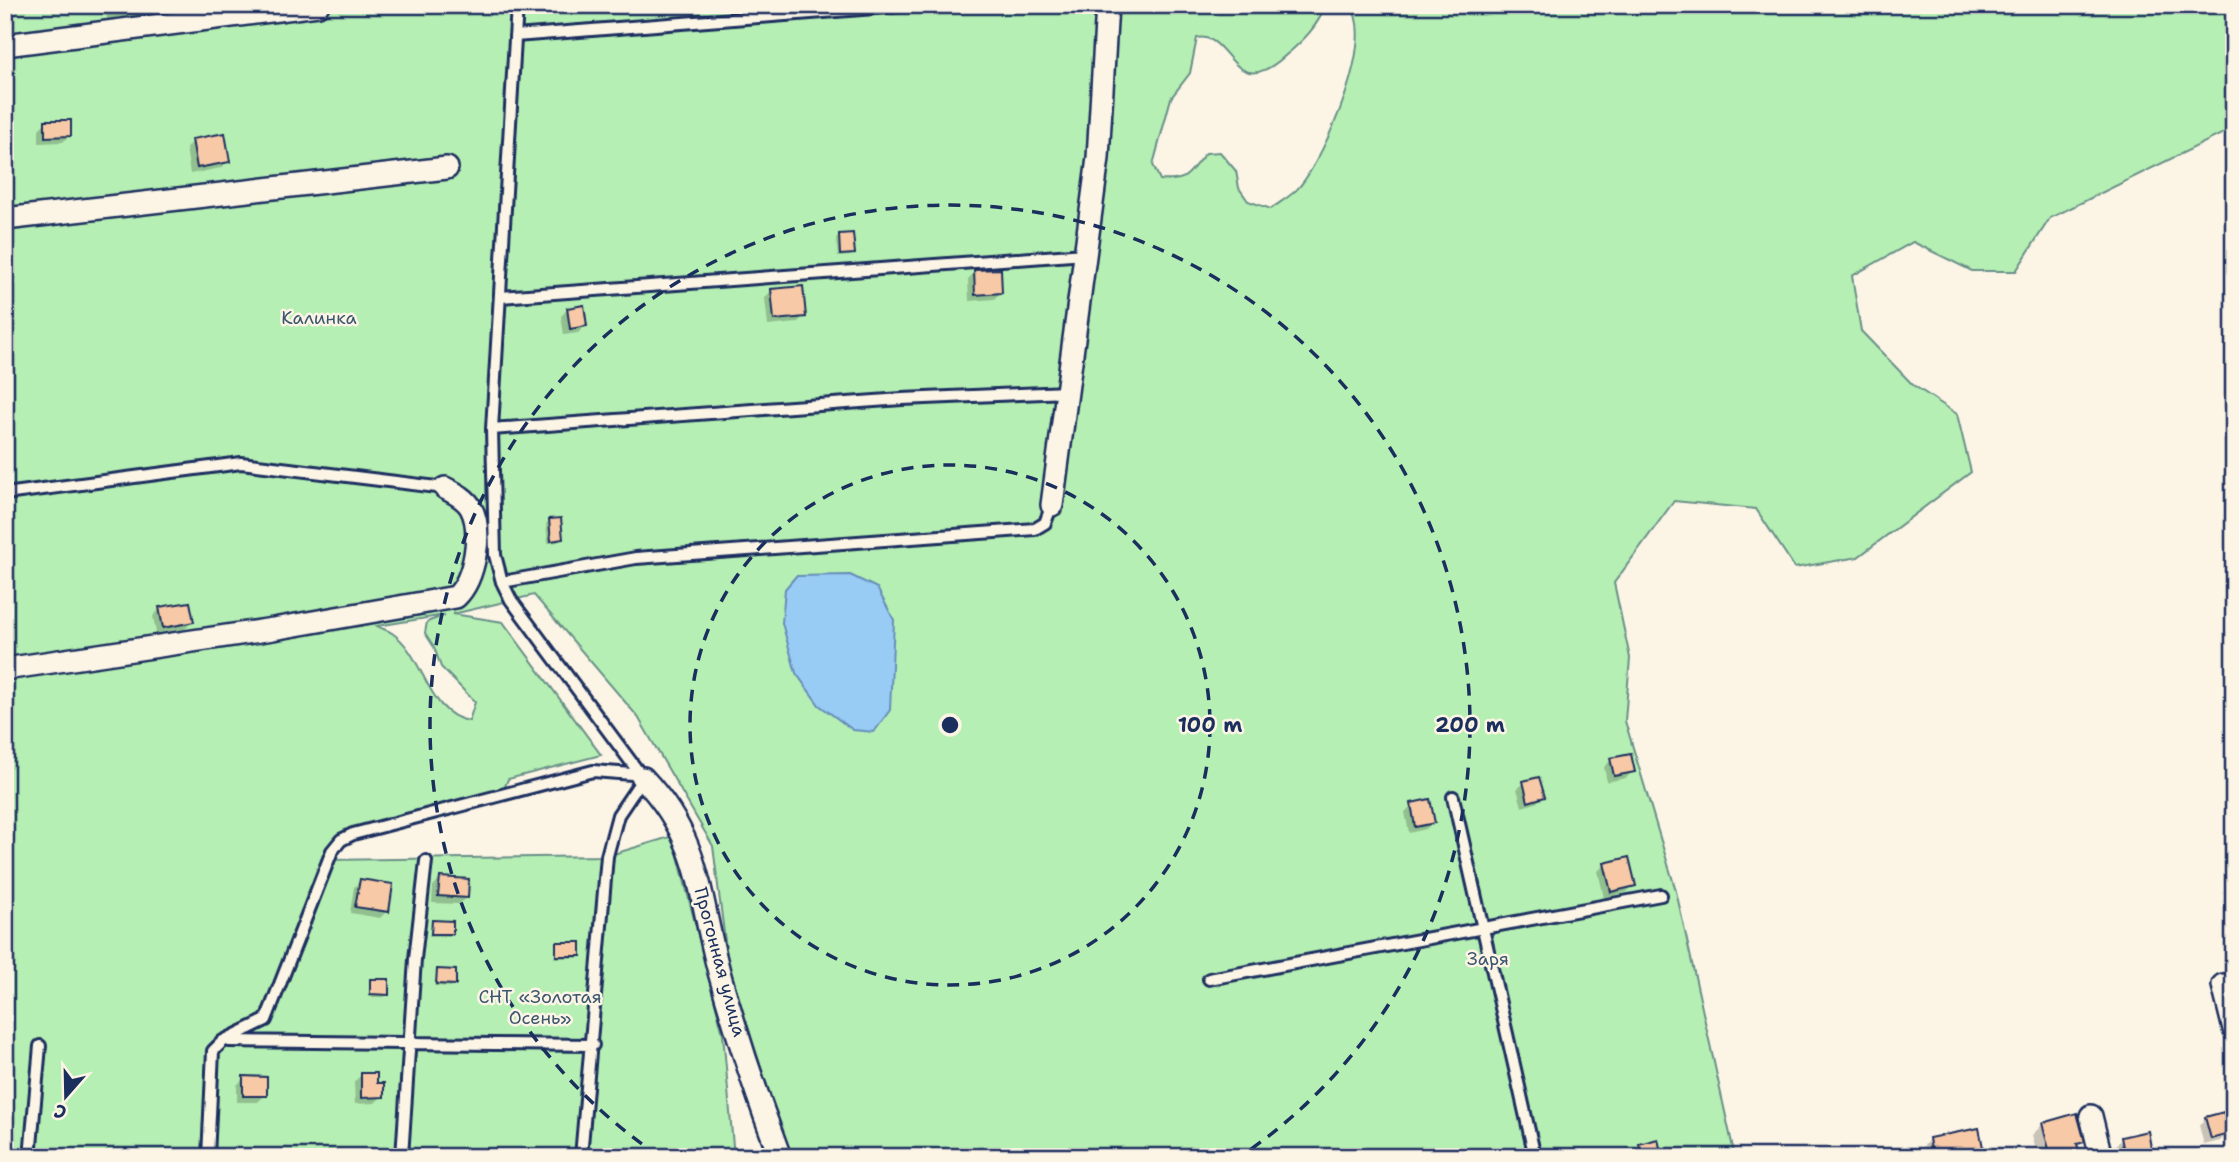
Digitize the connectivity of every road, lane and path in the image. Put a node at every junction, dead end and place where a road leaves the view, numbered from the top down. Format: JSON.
{"nodes":[{"id":1,"x":318,"y":5,"type":"edge"},
{"id":2,"x":517,"y":5,"type":"edge"},
{"id":3,"x":913,"y":5,"type":"edge"},
{"id":4,"x":1107,"y":5,"type":"edge"},
{"id":5,"x":515,"y":36,"type":"junction"},
{"id":6,"x":5,"y":45,"type":"edge"},
{"id":7,"x":447,"y":168,"type":"dead end"},
{"id":8,"x":5,"y":219,"type":"edge"},
{"id":9,"x":1085,"y":254,"type":"junction"},
{"id":10,"x":500,"y":297,"type":"junction"},
{"id":11,"x":1067,"y":391,"type":"junction"},
{"id":12,"x":492,"y":429,"type":"junction"},
{"id":13,"x":445,"y":488,"type":"joint"},
{"id":14,"x":5,"y":494,"type":"edge"},
{"id":15,"x":1052,"y":505,"type":"joint"},
{"id":16,"x":502,"y":582,"type":"junction"},
{"id":17,"x":5,"y":669,"type":"edge"},
{"id":18,"x":643,"y":778,"type":"junction"},
{"id":19,"x":1452,"y":797,"type":"dead end"},
{"id":20,"x":426,"y":861,"type":"dead end"},
{"id":21,"x":1661,"y":895,"type":"dead end"},
{"id":22,"x":1483,"y":929,"type":"junction"},
{"id":23,"x":1209,"y":979,"type":"dead end"},
{"id":24,"x":2223,"y":985,"type":"dead end"},
{"id":25,"x":2234,"y":1029,"type":"edge"},
{"id":26,"x":223,"y":1041,"type":"junction"},
{"id":27,"x":410,"y":1045,"type":"junction"},
{"id":28,"x":593,"y":1045,"type":"junction"},
{"id":29,"x":40,"y":1046,"type":"dead end"},
{"id":30,"x":2091,"y":1116,"type":"dead end"},
{"id":31,"x":30,"y":1157,"type":"edge"},
{"id":32,"x":208,"y":1157,"type":"edge"},
{"id":33,"x":402,"y":1157,"type":"edge"},
{"id":34,"x":581,"y":1157,"type":"edge"},
{"id":35,"x":780,"y":1157,"type":"edge"},
{"id":36,"x":1535,"y":1157,"type":"edge"},
{"id":37,"x":2101,"y":1157,"type":"edge"}],
"edges":[{"from":1,"to":6,"type":"street"},
{"from":2,"to":5,"type":"lane"},
{"from":3,"to":5,"type":"lane"},
{"from":4,"to":9,"type":"street"},
{"from":5,"to":10,"type":"lane"},
{"from":7,"to":8,"type":"street"},
{"from":9,"to":10,"type":"lane"},
{"from":9,"to":11,"type":"street"},
{"from":10,"to":12,"type":"lane"},
{"from":11,"to":12,"type":"lane"},
{"from":11,"to":15,"type":"street"},
{"from":12,"to":16,"type":"lane"},
{"from":13,"to":14,"type":"lane"},
{"from":13,"to":17,"type":"street"},
{"from":15,"to":16,"type":"lane"},
{"from":16,"to":18,"type":"lane"},
{"from":18,"to":26,"type":"lane"},
{"from":18,"to":28,"type":"lane"},
{"from":18,"to":35,"type":"street","name":"Прогонная улица"},
{"from":19,"to":22,"type":"lane"},
{"from":20,"to":27,"type":"lane"},
{"from":21,"to":22,"type":"lane"},
{"from":22,"to":23,"type":"lane"},
{"from":22,"to":36,"type":"lane"},
{"from":24,"to":25,"type":"street"},
{"from":26,"to":27,"type":"lane"},
{"from":26,"to":32,"type":"lane"},
{"from":27,"to":28,"type":"lane"},
{"from":27,"to":33,"type":"lane"},
{"from":28,"to":34,"type":"lane"},
{"from":29,"to":31,"type":"lane"},
{"from":30,"to":37,"type":"street"}]}
